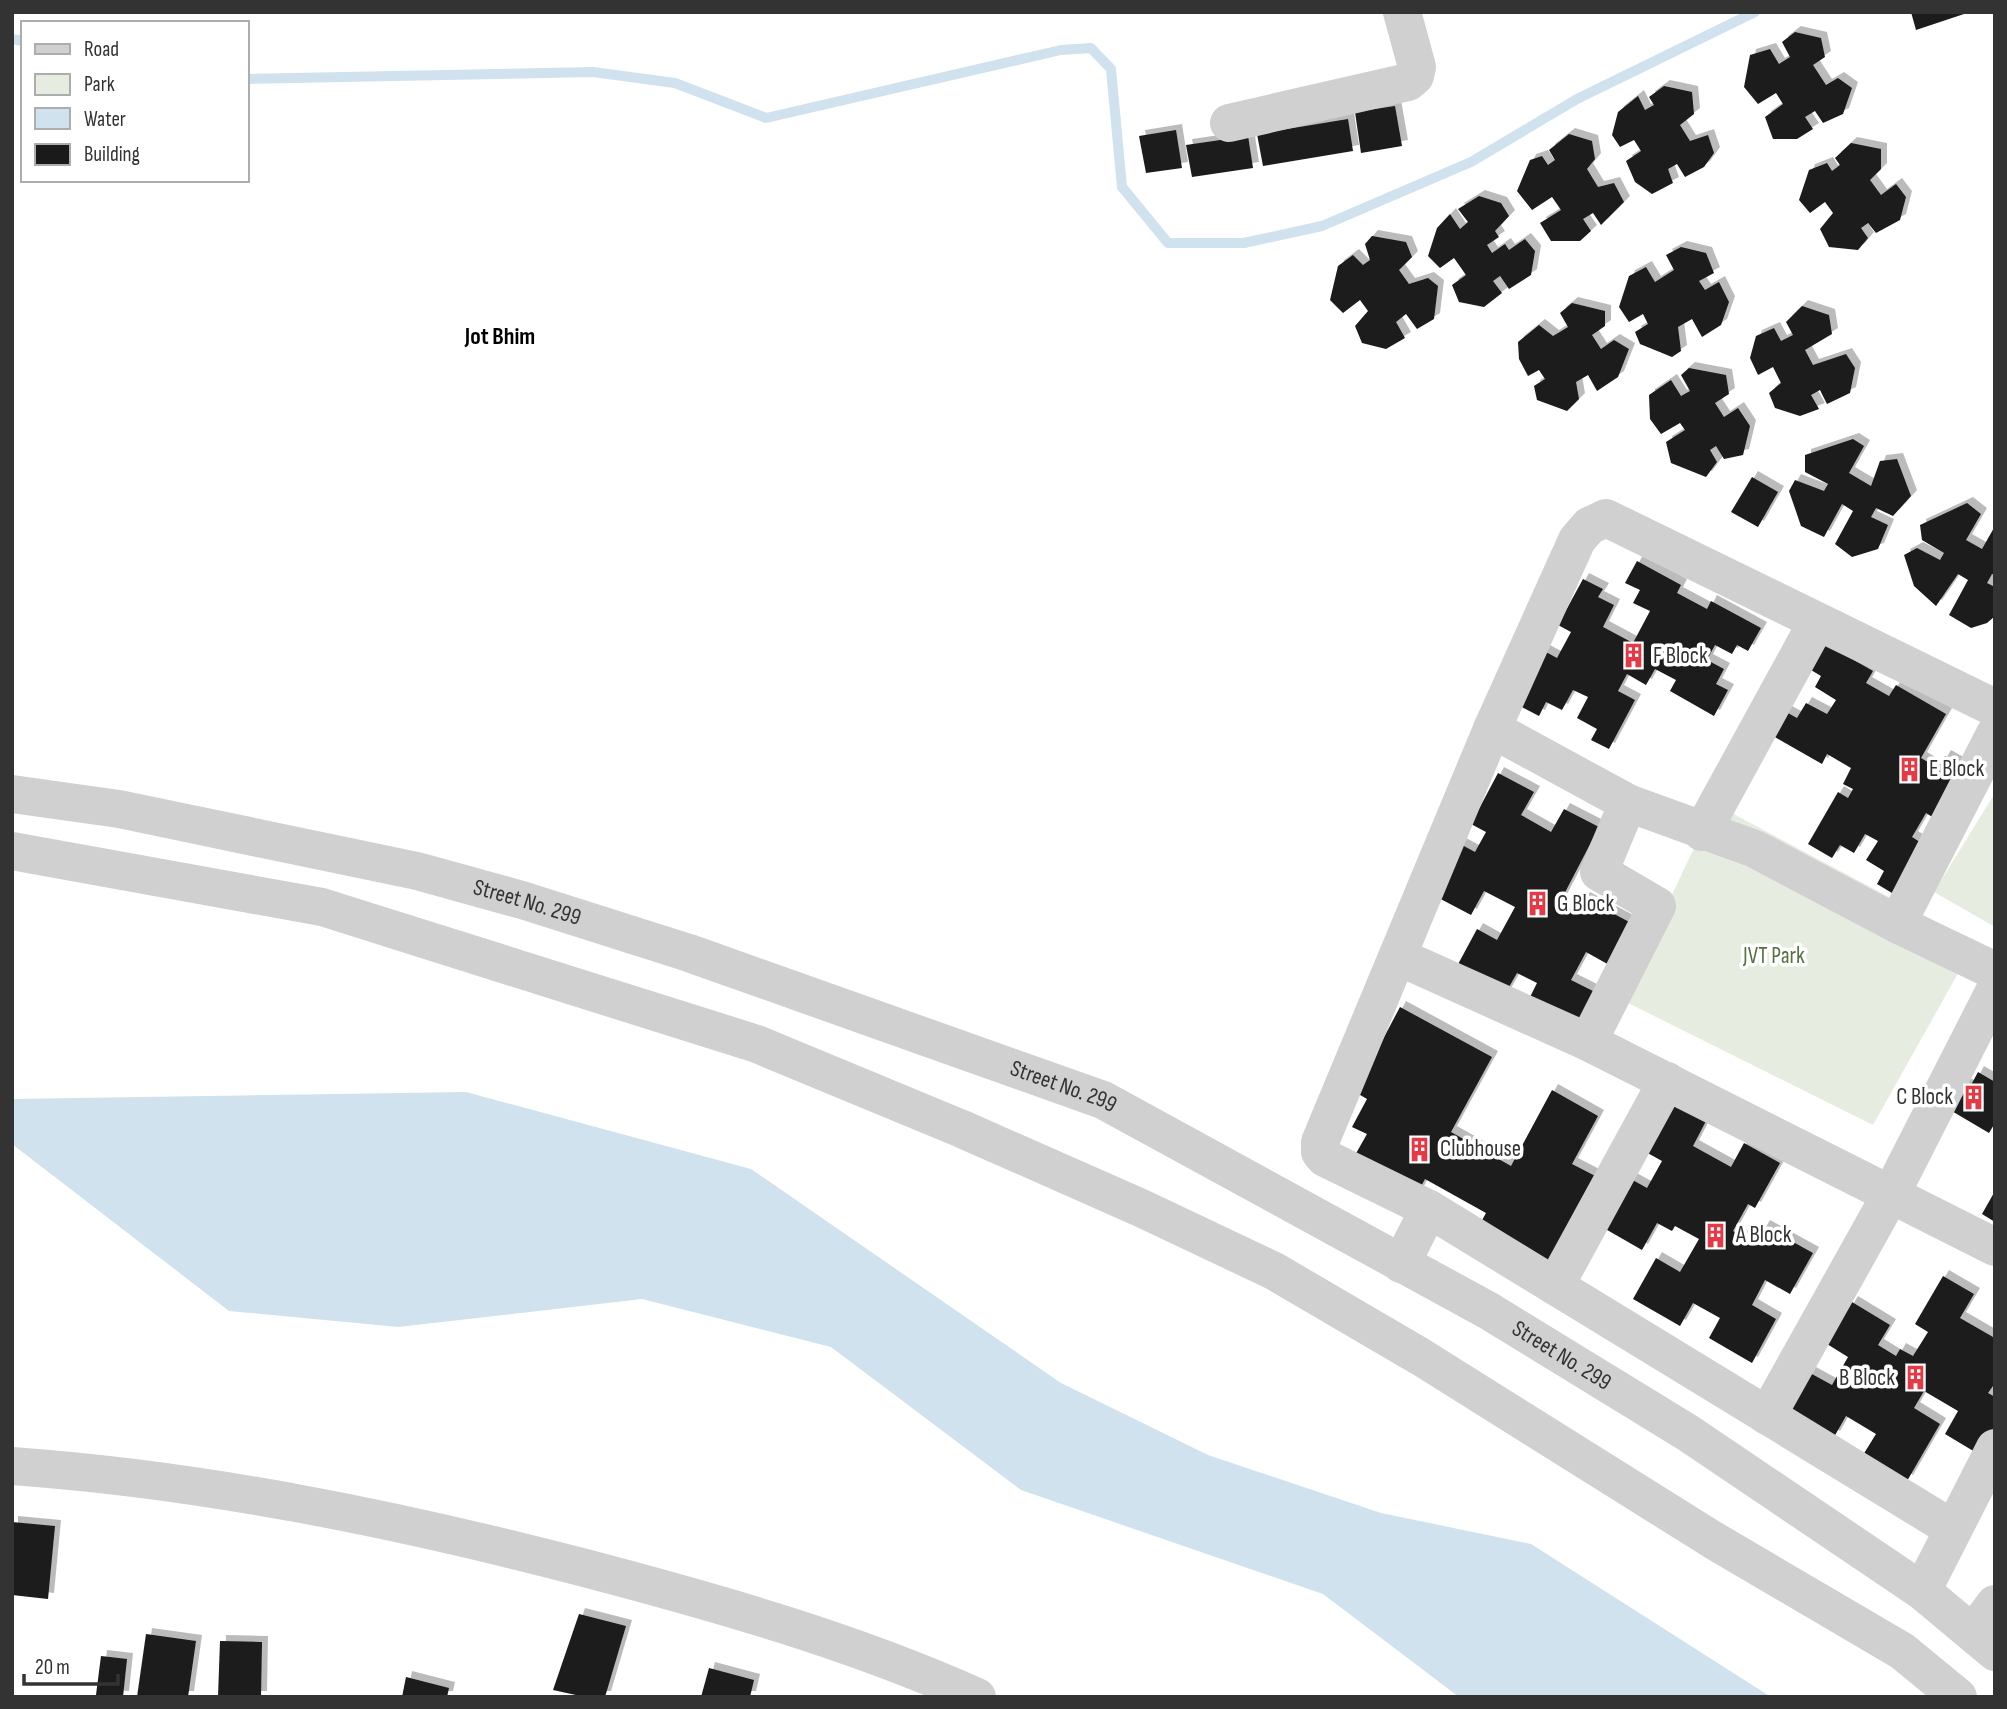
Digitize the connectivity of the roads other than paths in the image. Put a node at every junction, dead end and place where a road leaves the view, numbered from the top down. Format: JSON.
{"nodes":[{"id":1,"x":1402,"y":12,"type":"edge"},
{"id":2,"x":1229,"y":123,"type":"dead end"},
{"id":3,"x":1817,"y":622,"type":"junction"},
{"id":4,"x":1995,"y":708,"type":"edge"},
{"id":5,"x":1492,"y":729,"type":"junction"},
{"id":6,"x":1995,"y":734,"type":"edge"},
{"id":7,"x":12,"y":794,"type":"edge"},
{"id":8,"x":1629,"y":803,"type":"junction"},
{"id":9,"x":1702,"y":832,"type":"junction"},
{"id":10,"x":12,"y":851,"type":"edge"},
{"id":11,"x":1897,"y":924,"type":"junction"},
{"id":12,"x":1399,"y":957,"type":"junction"},
{"id":13,"x":1995,"y":971,"type":"edge"},
{"id":14,"x":1995,"y":990,"type":"edge"},
{"id":15,"x":1588,"y":1042,"type":"junction"},
{"id":16,"x":1667,"y":1082,"type":"junction"},
{"id":17,"x":1891,"y":1194,"type":"junction"},
{"id":18,"x":1429,"y":1209,"type":"junction"},
{"id":19,"x":1995,"y":1247,"type":"edge"},
{"id":20,"x":1401,"y":1264,"type":"junction"},
{"id":21,"x":1555,"y":1286,"type":"junction"},
{"id":22,"x":1767,"y":1416,"type":"junction"},
{"id":23,"x":1995,"y":1448,"type":"edge"},
{"id":24,"x":12,"y":1466,"type":"edge"},
{"id":25,"x":1953,"y":1529,"type":"junction"},
{"id":26,"x":1922,"y":1591,"type":"junction"},
{"id":27,"x":1987,"y":1630,"type":"edge"},
{"id":28,"x":977,"y":1697,"type":"edge"},
{"id":29,"x":1958,"y":1697,"type":"edge"}],
"edges":[{"from":1,"to":2,"type":"street"},
{"from":3,"to":4,"type":"street"},
{"from":3,"to":5,"type":"street"},
{"from":3,"to":9,"type":"street"},
{"from":5,"to":8,"type":"street"},
{"from":5,"to":12,"type":"street"},
{"from":6,"to":11,"type":"street"},
{"from":7,"to":20,"type":"street","name":"Street No. 299"},
{"from":8,"to":9,"type":"street"},
{"from":8,"to":15,"type":"street"},
{"from":9,"to":11,"type":"street"},
{"from":10,"to":29,"type":"street"},
{"from":11,"to":13,"type":"street"},
{"from":12,"to":15,"type":"street"},
{"from":12,"to":18,"type":"street"},
{"from":14,"to":17,"type":"street"},
{"from":15,"to":16,"type":"street"},
{"from":16,"to":17,"type":"street"},
{"from":16,"to":21,"type":"street"},
{"from":17,"to":19,"type":"street"},
{"from":17,"to":22,"type":"street"},
{"from":18,"to":20,"type":"street"},
{"from":18,"to":21,"type":"street"},
{"from":20,"to":26,"type":"street","name":"Street No. 299"},
{"from":21,"to":22,"type":"street"},
{"from":22,"to":25,"type":"street"},
{"from":23,"to":25,"type":"street"},
{"from":24,"to":28,"type":"street"},
{"from":25,"to":26,"type":"street"},
{"from":26,"to":27,"type":"street","name":"Street No. 299"}]}
